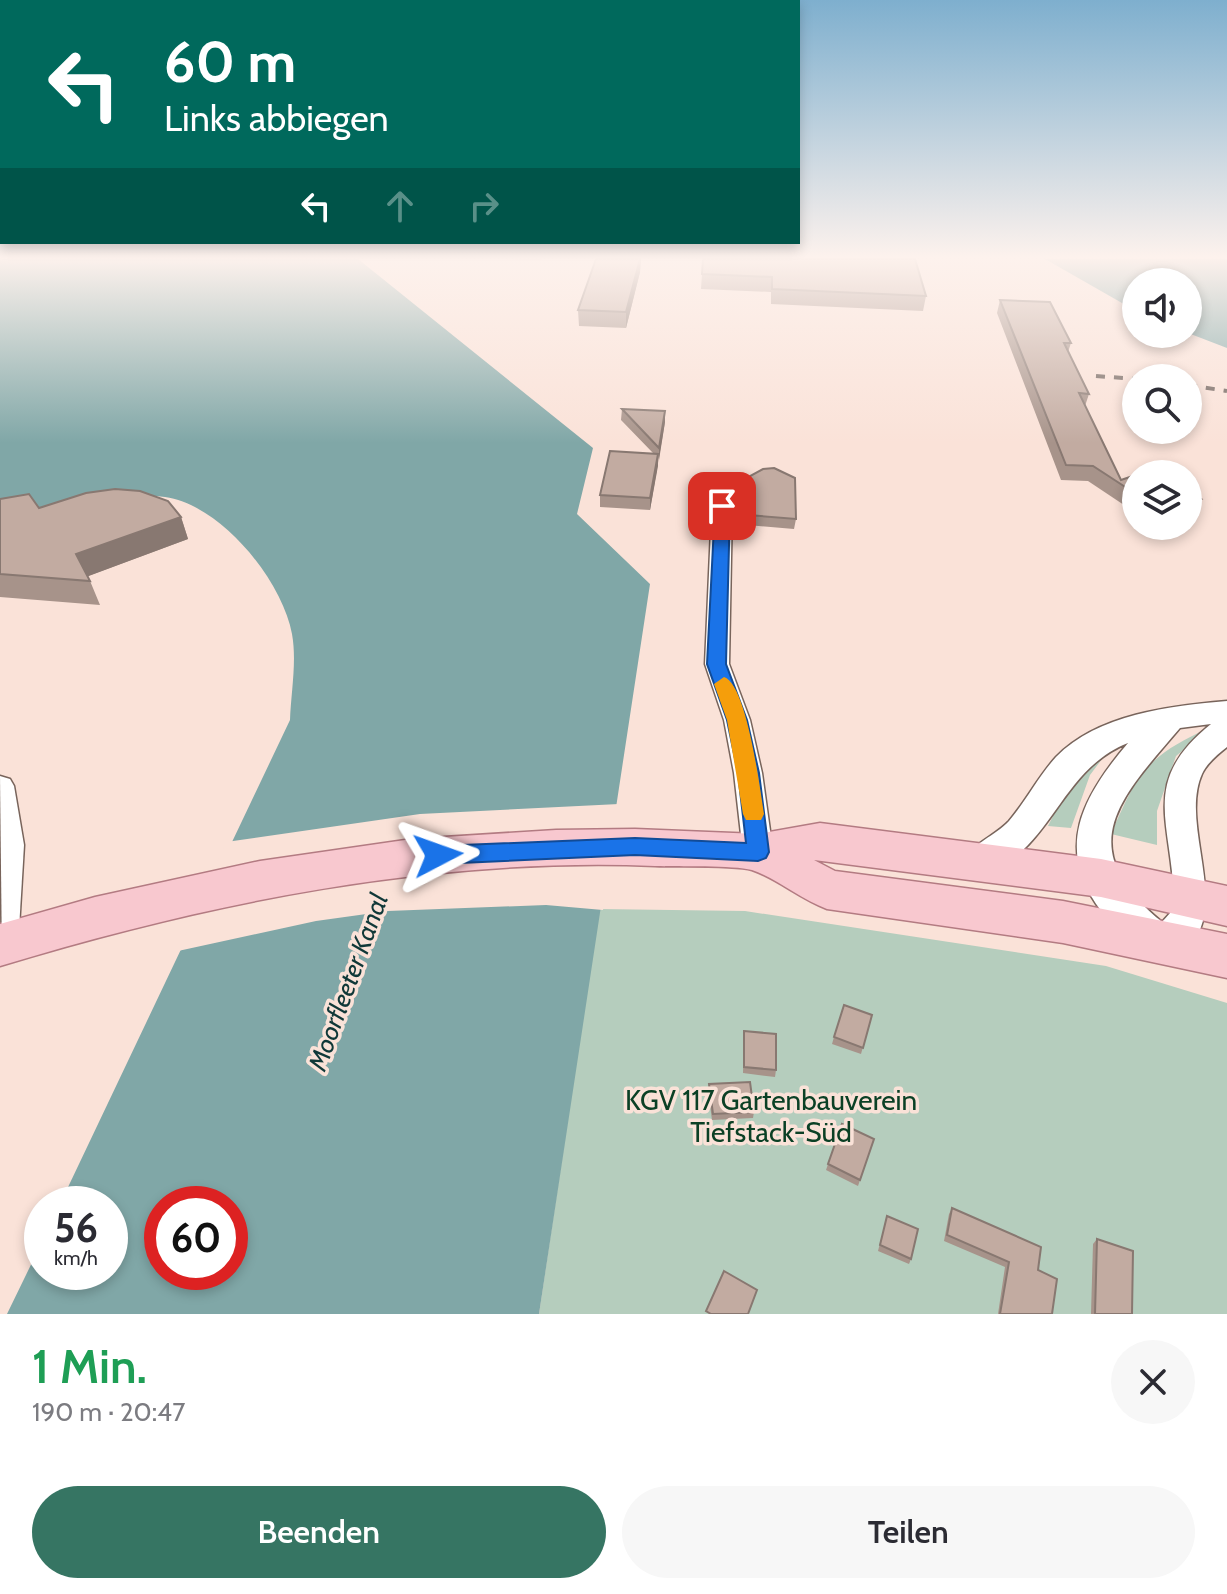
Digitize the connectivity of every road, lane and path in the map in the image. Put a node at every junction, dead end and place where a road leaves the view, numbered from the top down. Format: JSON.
{"nodes":[{"id":1,"x":722,"y":506,"type":"dead end"},
{"id":2,"x":1227,"y":712,"type":"edge"},
{"id":3,"x":1168,"y":722,"type":"junction"},
{"id":4,"x":1227,"y":729,"type":"edge"},
{"id":5,"x":0,"y":786,"type":"edge"},
{"id":6,"x":758,"y":852,"type":"junction"},
{"id":7,"x":982,"y":860,"type":"junction"},
{"id":8,"x":1101,"y":878,"type":"junction"},
{"id":9,"x":1213,"y":902,"type":"edge"},
{"id":10,"x":1158,"y":941,"type":"junction"},
{"id":11,"x":1,"y":945,"type":"edge"},
{"id":12,"x":1227,"y":956,"type":"edge"}],
"edges":[{"from":1,"to":6,"type":"street"},
{"from":2,"to":3,"type":"street"},
{"from":3,"to":7,"type":"street"},
{"from":3,"to":8,"type":"street"},
{"from":4,"to":9,"type":"street"},
{"from":5,"to":11,"type":"street"},
{"from":6,"to":7,"type":"main road"},
{"from":6,"to":10,"type":"main road"},
{"from":6,"to":11,"type":"main road"},
{"from":7,"to":8,"type":"main road"},
{"from":8,"to":9,"type":"main road"},
{"from":8,"to":10,"type":"street"},
{"from":9,"to":10,"type":"street"},
{"from":10,"to":12,"type":"main road"}]}
